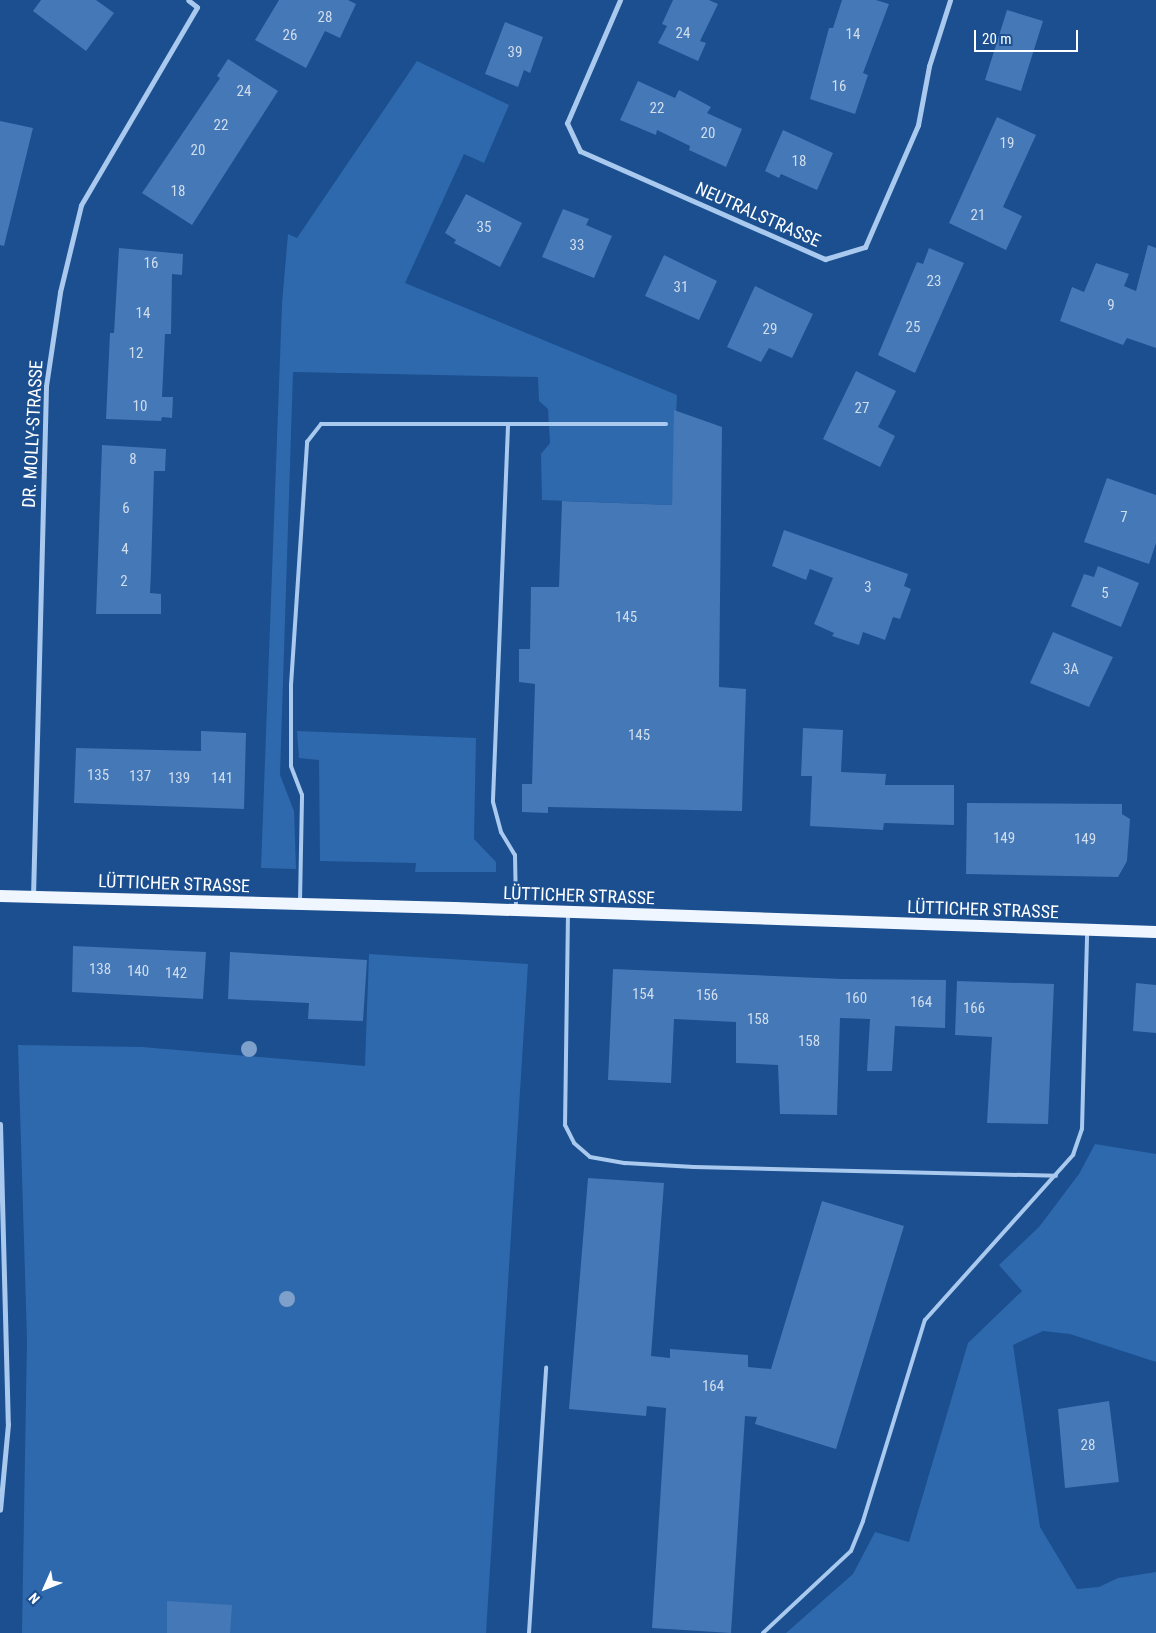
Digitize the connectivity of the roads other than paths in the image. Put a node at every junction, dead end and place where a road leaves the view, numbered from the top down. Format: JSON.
{"nodes":[{"id":1,"x":188,"y":0,"type":"edge"},
{"id":2,"x":202,"y":0,"type":"edge"},
{"id":3,"x":620,"y":0,"type":"edge"},
{"id":4,"x":950,"y":0,"type":"edge"},
{"id":5,"x":197,"y":7,"type":"junction"},
{"id":6,"x":666,"y":424,"type":"dead end"},
{"id":7,"x":508,"y":426,"type":"junction"},
{"id":8,"x":0,"y":896,"type":"edge"},
{"id":9,"x":33,"y":897,"type":"junction"},
{"id":10,"x":300,"y":904,"type":"junction"},
{"id":11,"x":516,"y":910,"type":"junction"},
{"id":12,"x":568,"y":913,"type":"junction"},
{"id":13,"x":1087,"y":930,"type":"junction"},
{"id":14,"x":1156,"y":932,"type":"edge"},
{"id":15,"x":0,"y":1124,"type":"edge"},
{"id":16,"x":1057,"y":1176,"type":"junction"},
{"id":17,"x":546,"y":1368,"type":"dead end"},
{"id":18,"x":0,"y":1510,"type":"edge"},
{"id":19,"x":529,"y":1633,"type":"edge"},
{"id":20,"x":763,"y":1633,"type":"edge"}],
"edges":[{"from":1,"to":5,"type":"street"},
{"from":2,"to":5,"type":"street","name":"DR. MOLLY-STRASSE"},
{"from":3,"to":4,"type":"street","name":"NEUTRALSTRASSE"},
{"from":5,"to":9,"type":"street","name":"DR. MOLLY-STRASSE"},
{"from":6,"to":7,"type":"lane"},
{"from":7,"to":10,"type":"lane"},
{"from":7,"to":11,"type":"lane"},
{"from":8,"to":9,"type":"main road","name":"LÜTTICHER STRASSE"},
{"from":9,"to":10,"type":"main road","name":"LÜTTICHER STRASSE"},
{"from":10,"to":11,"type":"main road","name":"LÜTTICHER STRASSE"},
{"from":11,"to":12,"type":"main road","name":"LÜTTICHER STRASSE"},
{"from":12,"to":13,"type":"main road","name":"LÜTTICHER STRASSE"},
{"from":12,"to":16,"type":"lane"},
{"from":13,"to":14,"type":"main road","name":"LÜTTICHER STRASSE"},
{"from":13,"to":16,"type":"lane"},
{"from":15,"to":18,"type":"street"},
{"from":16,"to":20,"type":"lane"},
{"from":17,"to":19,"type":"lane"}]}
